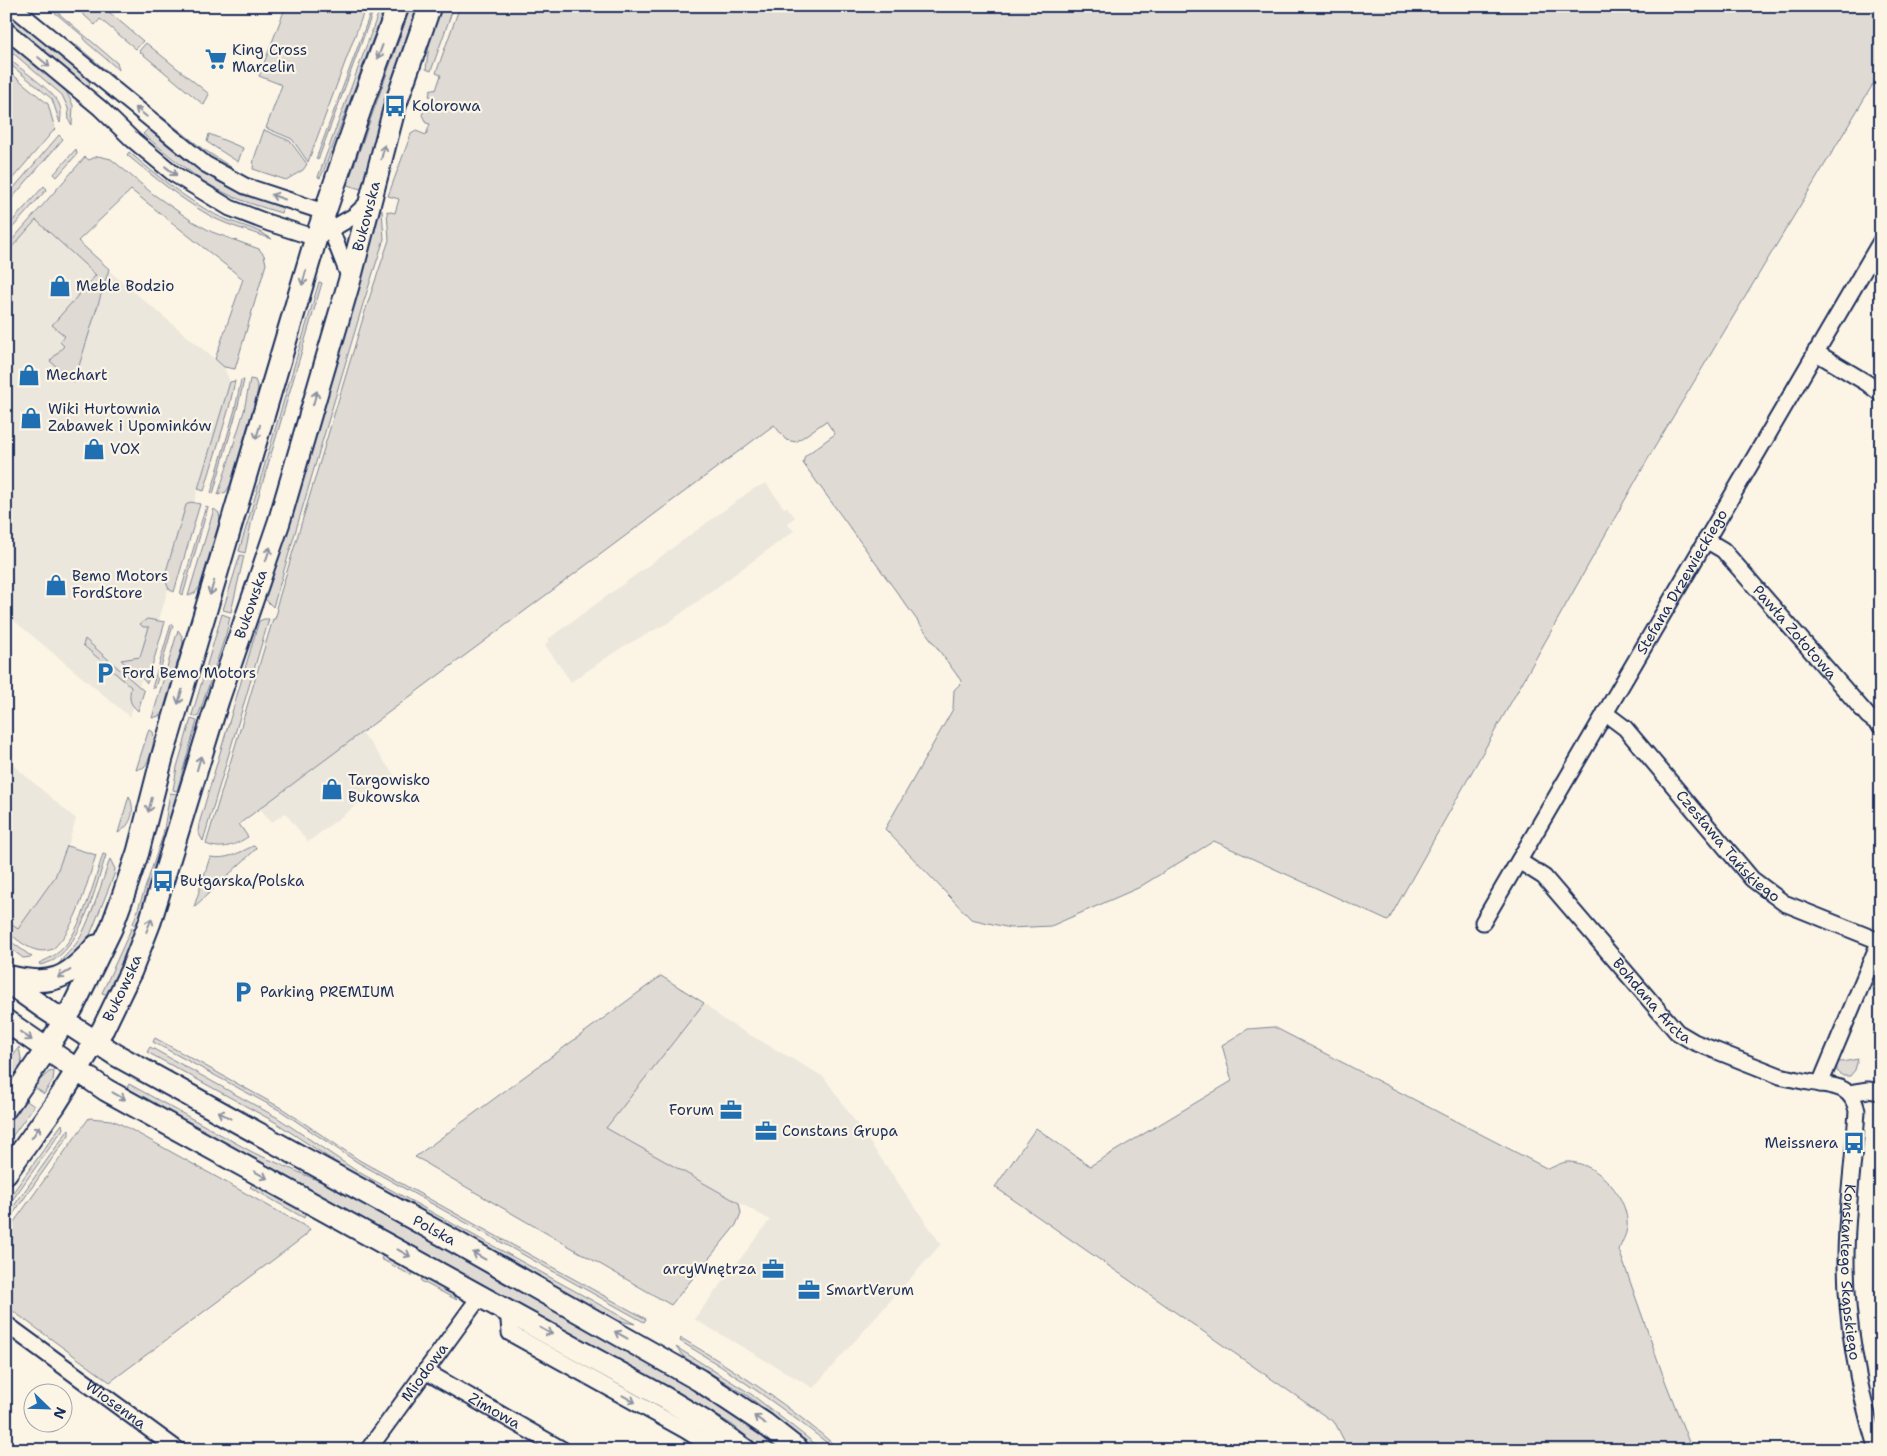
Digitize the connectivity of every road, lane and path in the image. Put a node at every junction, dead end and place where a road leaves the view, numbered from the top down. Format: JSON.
{"nodes":[{"id":1,"x":12,"y":6,"type":"edge"},
{"id":2,"x":398,"y":6,"type":"edge"},
{"id":3,"x":430,"y":6,"type":"edge"},
{"id":4,"x":6,"y":30,"type":"edge"},
{"id":5,"x":372,"y":200,"type":"junction"},
{"id":6,"x":324,"y":227,"type":"junction"},
{"id":7,"x":1881,"y":241,"type":"edge"},
{"id":8,"x":350,"y":279,"type":"junction"},
{"id":9,"x":1815,"y":352,"type":"junction"},
{"id":10,"x":1881,"y":394,"type":"edge"},
{"id":11,"x":1706,"y":540,"type":"junction"},
{"id":12,"x":1605,"y":713,"type":"junction"},
{"id":13,"x":1881,"y":726,"type":"edge"},
{"id":14,"x":1519,"y":861,"type":"junction"},
{"id":15,"x":1483,"y":922,"type":"dead end"},
{"id":16,"x":111,"y":929,"type":"junction"},
{"id":17,"x":1880,"y":940,"type":"edge"},
{"id":18,"x":6,"y":976,"type":"edge"},
{"id":19,"x":6,"y":981,"type":"edge"},
{"id":20,"x":6,"y":1021,"type":"edge"},
{"id":21,"x":64,"y":1022,"type":"junction"},
{"id":22,"x":96,"y":1042,"type":"junction"},
{"id":23,"x":46,"y":1050,"type":"junction"},
{"id":24,"x":77,"y":1071,"type":"junction"},
{"id":25,"x":1820,"y":1084,"type":"junction"},
{"id":26,"x":1881,"y":1092,"type":"edge"},
{"id":27,"x":1849,"y":1093,"type":"junction"},
{"id":28,"x":6,"y":1108,"type":"edge"},
{"id":29,"x":6,"y":1174,"type":"edge"},
{"id":30,"x":481,"y":1295,"type":"junction"},
{"id":31,"x":508,"y":1310,"type":"junction"},
{"id":32,"x":6,"y":1324,"type":"edge"},
{"id":33,"x":425,"y":1371,"type":"junction"},
{"id":34,"x":178,"y":1450,"type":"edge"},
{"id":35,"x":368,"y":1450,"type":"edge"},
{"id":36,"x":563,"y":1450,"type":"edge"},
{"id":37,"x":717,"y":1450,"type":"edge"},
{"id":38,"x":745,"y":1450,"type":"edge"},
{"id":39,"x":798,"y":1450,"type":"edge"},
{"id":40,"x":1877,"y":1450,"type":"edge"}],
"edges":[{"from":6,"to":1,"type":"street","one_way":true},
{"from":2,"to":6,"type":"main road","one_way":true},
{"from":5,"to":3,"type":"main road","name":"Bukowska","one_way":true},
{"from":4,"to":6,"type":"street","one_way":true},
{"from":5,"to":6,"type":"street"},
{"from":5,"to":8,"type":"main road","name":"Bukowska"},
{"from":6,"to":8,"type":"street"},
{"from":6,"to":16,"type":"main road","one_way":true},
{"from":7,"to":9,"type":"street","name":"Stefana Drzewieckiego"},
{"from":22,"to":8,"type":"main road","name":"Bukowska","one_way":true},
{"from":9,"to":10,"type":"street"},
{"from":9,"to":11,"type":"street","name":"Stefana Drzewieckiego"},
{"from":11,"to":12,"type":"street","name":"Stefana Drzewieckiego"},
{"from":11,"to":13,"type":"street","name":"Pawła Zołotowa"},
{"from":12,"to":14,"type":"street","name":"Stefana Drzewieckiego"},
{"from":12,"to":17,"type":"street","name":"Czesława Tańskiego"},
{"from":14,"to":15,"type":"street","name":"Stefana Drzewieckiego"},
{"from":14,"to":25,"type":"street","name":"Bohdana Arcta"},
{"from":16,"to":18,"type":"main road","one_way":true},
{"from":16,"to":21,"type":"main road"},
{"from":17,"to":25,"type":"street"},
{"from":19,"to":21,"type":"main road","name":"Polska"},
{"from":20,"to":23,"type":"main road","one_way":true},
{"from":21,"to":22,"type":"main road","name":"Polska"},
{"from":21,"to":23,"type":"main road"},
{"from":22,"to":24,"type":"main road","name":"Bukowska"},
{"from":39,"to":22,"type":"main road","name":"Polska","one_way":true},
{"from":23,"to":24,"type":"main road"},
{"from":23,"to":28,"type":"main road"},
{"from":29,"to":24,"type":"main road","name":"Bukowska","one_way":true},
{"from":24,"to":30,"type":"main road","one_way":true},
{"from":25,"to":27,"type":"street","name":"Bohdana Arcta"},
{"from":26,"to":27,"type":"street"},
{"from":27,"to":40,"type":"street","name":"Konstantego Skąpskiego"},
{"from":30,"to":31,"type":"main road"},
{"from":30,"to":33,"type":"street","name":"Miodowa"},
{"from":31,"to":37,"type":"street","one_way":true},
{"from":31,"to":38,"type":"main road","one_way":true},
{"from":32,"to":34,"type":"street","name":"Wiosenna"},
{"from":33,"to":35,"type":"street","name":"Miodowa"},
{"from":33,"to":36,"type":"street","name":"Zimowa"}]}
